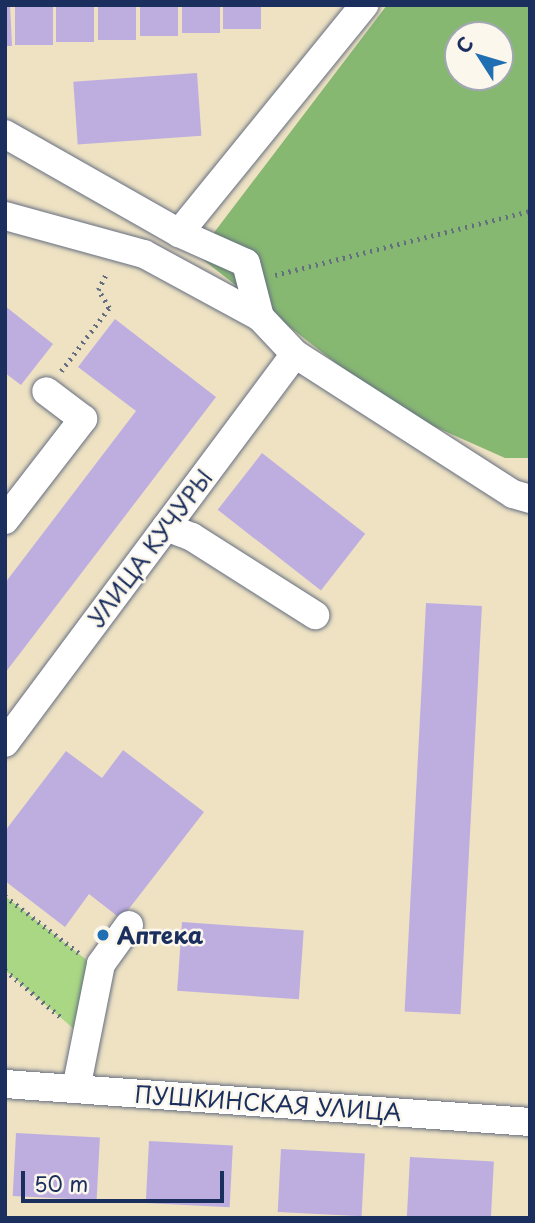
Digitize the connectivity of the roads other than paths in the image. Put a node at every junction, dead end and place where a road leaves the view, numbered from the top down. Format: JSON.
{"nodes":[{"id":1,"x":364,"y":5,"type":"edge"},
{"id":2,"x":5,"y":134,"type":"edge"},
{"id":3,"x":5,"y":216,"type":"edge"},
{"id":4,"x":179,"y":233,"type":"junction"},
{"id":5,"x":260,"y":317,"type":"junction"},
{"id":6,"x":295,"y":354,"type":"junction"},
{"id":7,"x":46,"y":391,"type":"road end"},
{"id":8,"x":530,"y":499,"type":"edge"},
{"id":9,"x":5,"y":520,"type":"edge"},
{"id":10,"x":166,"y":527,"type":"junction"},
{"id":11,"x":315,"y":615,"type":"dead end"},
{"id":12,"x":5,"y":743,"type":"edge"},
{"id":13,"x":129,"y":925,"type":"dead end"},
{"id":14,"x":5,"y":1084,"type":"edge"},
{"id":15,"x":76,"y":1089,"type":"junction"},
{"id":16,"x":530,"y":1122,"type":"edge"}],
"edges":[{"from":1,"to":4,"type":"street"},
{"from":2,"to":4,"type":"street"},
{"from":3,"to":5,"type":"street"},
{"from":4,"to":5,"type":"street"},
{"from":5,"to":6,"type":"street"},
{"from":6,"to":8,"type":"street"},
{"from":6,"to":10,"type":"street","name":"УЛИЦА КУЧУРЫ"},
{"from":7,"to":9,"type":"street"},
{"from":10,"to":11,"type":"street"},
{"from":10,"to":12,"type":"street","name":"УЛИЦА КУЧУРЫ"},
{"from":13,"to":15,"type":"street"},
{"from":14,"to":15,"type":"street","name":"ПУШКИНСКАЯ УЛИЦА"},
{"from":15,"to":16,"type":"street","name":"ПУШКИНСКАЯ УЛИЦА"}]}
